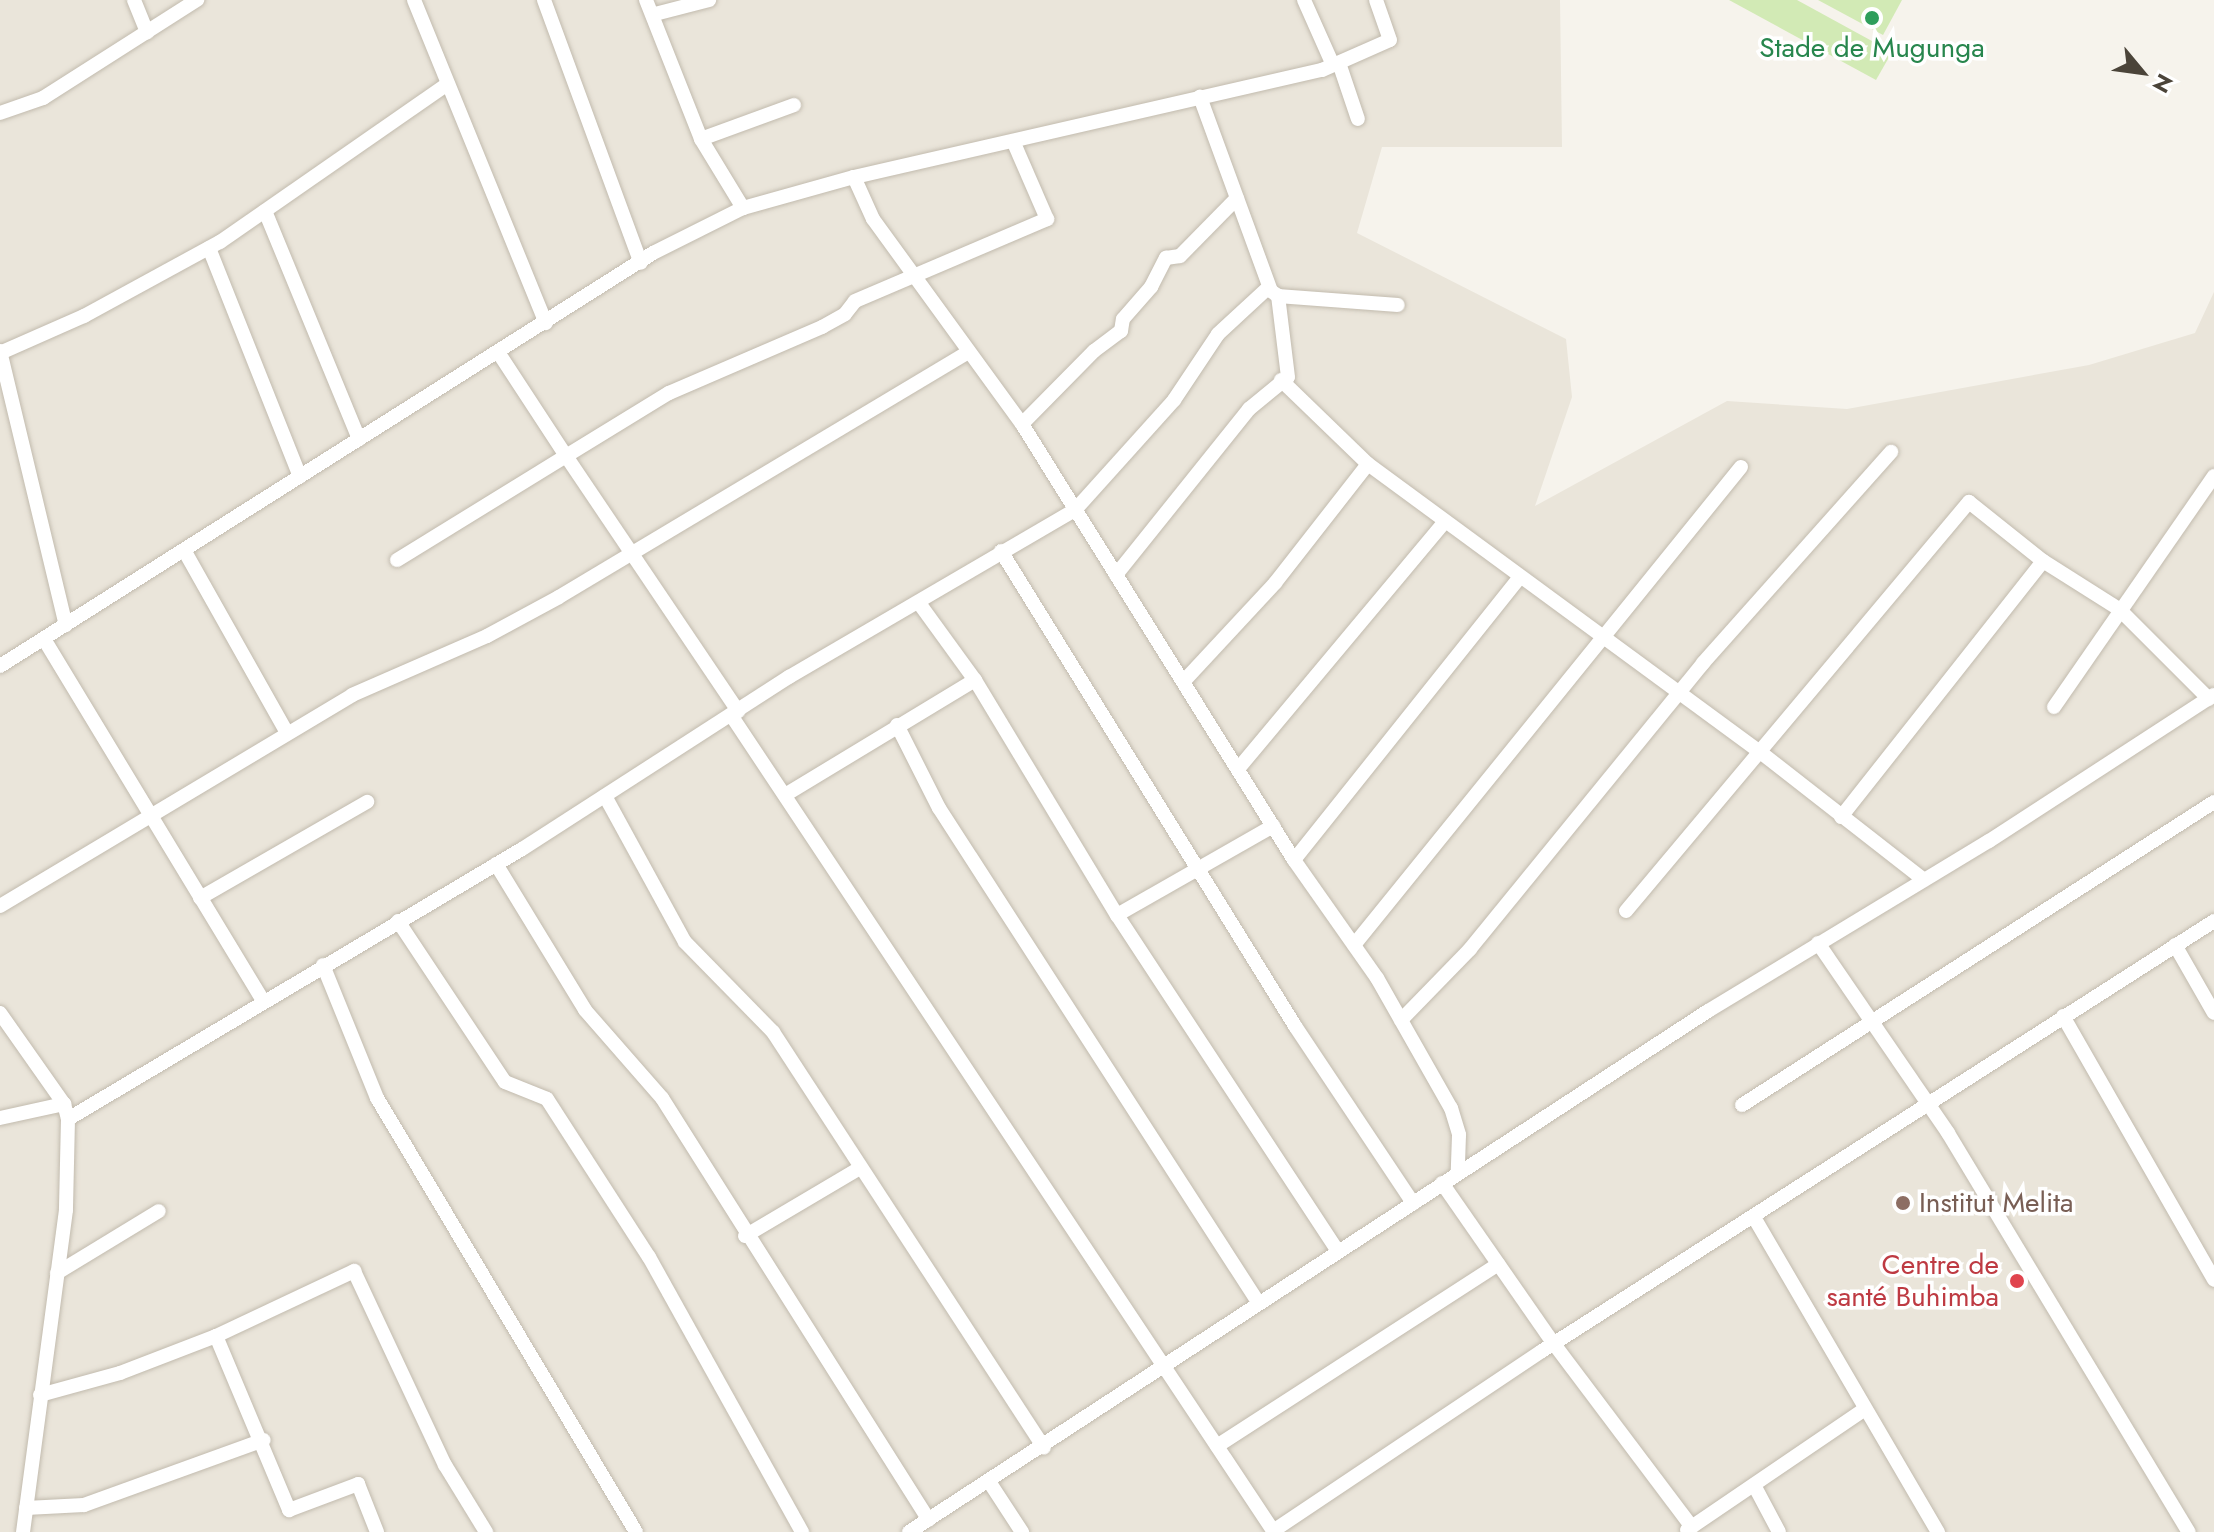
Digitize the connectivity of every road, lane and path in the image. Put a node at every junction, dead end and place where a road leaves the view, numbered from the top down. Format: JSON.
{"nodes":[{"id":1,"x":134,"y":0,"type":"edge"},
{"id":2,"x":197,"y":0,"type":"edge"},
{"id":3,"x":414,"y":0,"type":"edge"},
{"id":4,"x":544,"y":0,"type":"edge"},
{"id":5,"x":646,"y":0,"type":"edge"},
{"id":6,"x":709,"y":0,"type":"edge"},
{"id":7,"x":1304,"y":0,"type":"edge"},
{"id":8,"x":1376,"y":0,"type":"edge"},
{"id":9,"x":655,"y":14,"type":"junction"},
{"id":10,"x":147,"y":33,"type":"junction"},
{"id":11,"x":1336,"y":64,"type":"junction"},
{"id":12,"x":447,"y":84,"type":"junction"},
{"id":13,"x":1200,"y":97,"type":"junction"},
{"id":14,"x":794,"y":105,"type":"dead end"},
{"id":15,"x":0,"y":113,"type":"edge"},
{"id":16,"x":1358,"y":119,"type":"dead end"},
{"id":17,"x":701,"y":139,"type":"junction"},
{"id":18,"x":1014,"y":143,"type":"junction"},
{"id":19,"x":854,"y":177,"type":"junction"},
{"id":20,"x":1237,"y":198,"type":"junction"},
{"id":21,"x":743,"y":208,"type":"junction"},
{"id":22,"x":265,"y":211,"type":"junction"},
{"id":23,"x":209,"y":248,"type":"junction"},
{"id":24,"x":641,"y":263,"type":"junction"},
{"id":25,"x":913,"y":275,"type":"junction"},
{"id":26,"x":1274,"y":291,"type":"junction"},
{"id":27,"x":1398,"y":305,"type":"dead end"},
{"id":28,"x":546,"y":323,"type":"junction"},
{"id":29,"x":0,"y":352,"type":"edge"},
{"id":30,"x":498,"y":352,"type":"junction"},
{"id":31,"x":966,"y":353,"type":"junction"},
{"id":32,"x":1281,"y":380,"type":"junction"},
{"id":33,"x":1022,"y":424,"type":"junction"},
{"id":34,"x":359,"y":439,"type":"junction"},
{"id":35,"x":1891,"y":452,"type":"dead end"},
{"id":36,"x":566,"y":456,"type":"junction"},
{"id":37,"x":1368,"y":464,"type":"junction"},
{"id":38,"x":1741,"y":467,"type":"dead end"},
{"id":39,"x":2214,"y":476,"type":"edge"},
{"id":40,"x":300,"y":477,"type":"junction"},
{"id":41,"x":1075,"y":510,"type":"junction"},
{"id":42,"x":1444,"y":523,"type":"junction"},
{"id":43,"x":184,"y":550,"type":"junction"},
{"id":44,"x":1001,"y":551,"type":"junction"},
{"id":45,"x":632,"y":554,"type":"junction"},
{"id":46,"x":397,"y":560,"type":"dead end"},
{"id":47,"x":2043,"y":561,"type":"junction"},
{"id":48,"x":1116,"y":575,"type":"junction"},
{"id":49,"x":1519,"y":578,"type":"junction"},
{"id":50,"x":919,"y":603,"type":"junction"},
{"id":51,"x":2119,"y":609,"type":"junction"},
{"id":52,"x":66,"y":625,"type":"junction"},
{"id":53,"x":1606,"y":636,"type":"junction"},
{"id":54,"x":44,"y":639,"type":"junction"},
{"id":55,"x":0,"y":666,"type":"edge"},
{"id":56,"x":975,"y":680,"type":"junction"},
{"id":57,"x":1184,"y":681,"type":"junction"},
{"id":58,"x":1679,"y":693,"type":"junction"},
{"id":59,"x":2211,"y":697,"type":"edge"},
{"id":60,"x":2054,"y":707,"type":"dead end"},
{"id":61,"x":734,"y":713,"type":"junction"},
{"id":62,"x":897,"y":725,"type":"junction"},
{"id":63,"x":287,"y":733,"type":"junction"},
{"id":64,"x":1759,"y":751,"type":"junction"},
{"id":65,"x":1238,"y":769,"type":"junction"},
{"id":66,"x":785,"y":795,"type":"junction"},
{"id":67,"x":605,"y":796,"type":"junction"},
{"id":68,"x":367,"y":802,"type":"dead end"},
{"id":69,"x":2214,"y":802,"type":"edge"},
{"id":70,"x":148,"y":813,"type":"junction"},
{"id":71,"x":1841,"y":817,"type":"junction"},
{"id":72,"x":1273,"y":826,"type":"junction"},
{"id":73,"x":1294,"y":860,"type":"junction"},
{"id":74,"x":496,"y":864,"type":"junction"},
{"id":75,"x":1198,"y":869,"type":"junction"},
{"id":76,"x":1924,"y":880,"type":"junction"},
{"id":77,"x":200,"y":898,"type":"junction"},
{"id":78,"x":0,"y":906,"type":"edge"},
{"id":79,"x":1626,"y":911,"type":"dead end"},
{"id":80,"x":1117,"y":915,"type":"junction"},
{"id":81,"x":398,"y":921,"type":"junction"},
{"id":82,"x":2214,"y":921,"type":"edge"},
{"id":83,"x":1818,"y":943,"type":"junction"},
{"id":84,"x":1354,"y":945,"type":"junction"},
{"id":85,"x":2175,"y":945,"type":"junction"},
{"id":86,"x":323,"y":965,"type":"junction"},
{"id":87,"x":263,"y":1001,"type":"junction"},
{"id":88,"x":0,"y":1013,"type":"edge"},
{"id":89,"x":2214,"y":1013,"type":"edge"},
{"id":90,"x":2063,"y":1016,"type":"junction"},
{"id":91,"x":1401,"y":1020,"type":"junction"},
{"id":92,"x":1871,"y":1021,"type":"junction"},
{"id":93,"x":64,"y":1104,"type":"junction"},
{"id":94,"x":1742,"y":1105,"type":"dead end"},
{"id":95,"x":1930,"y":1107,"type":"junction"},
{"id":96,"x":0,"y":1118,"type":"edge"},
{"id":97,"x":68,"y":1119,"type":"junction"},
{"id":98,"x":860,"y":1168,"type":"junction"},
{"id":99,"x":1458,"y":1173,"type":"junction"},
{"id":100,"x":1442,"y":1183,"type":"junction"},
{"id":101,"x":1413,"y":1203,"type":"junction"},
{"id":102,"x":159,"y":1211,"type":"dead end"},
{"id":103,"x":1755,"y":1219,"type":"junction"},
{"id":104,"x":745,"y":1236,"type":"junction"},
{"id":105,"x":1338,"y":1251,"type":"junction"},
{"id":106,"x":1498,"y":1264,"type":"junction"},
{"id":107,"x":57,"y":1273,"type":"junction"},
{"id":108,"x":2214,"y":1280,"type":"edge"},
{"id":109,"x":1258,"y":1302,"type":"junction"},
{"id":110,"x":216,"y":1336,"type":"junction"},
{"id":111,"x":1554,"y":1344,"type":"junction"},
{"id":112,"x":1163,"y":1366,"type":"junction"},
{"id":113,"x":40,"y":1395,"type":"junction"},
{"id":114,"x":1865,"y":1409,"type":"junction"},
{"id":115,"x":264,"y":1440,"type":"junction"},
{"id":116,"x":1217,"y":1446,"type":"junction"},
{"id":117,"x":1044,"y":1448,"type":"junction"},
{"id":118,"x":990,"y":1483,"type":"junction"},
{"id":119,"x":1754,"y":1485,"type":"junction"},
{"id":120,"x":26,"y":1508,"type":"junction"},
{"id":121,"x":929,"y":1520,"type":"junction"},
{"id":122,"x":1688,"y":1529,"type":"edge"},
{"id":123,"x":1274,"y":1531,"type":"edge"},
{"id":124,"x":23,"y":1532,"type":"edge"},
{"id":125,"x":377,"y":1532,"type":"edge"},
{"id":126,"x":486,"y":1532,"type":"edge"},
{"id":127,"x":636,"y":1532,"type":"edge"},
{"id":128,"x":802,"y":1532,"type":"edge"},
{"id":129,"x":909,"y":1532,"type":"edge"},
{"id":130,"x":1022,"y":1532,"type":"edge"},
{"id":131,"x":1779,"y":1532,"type":"edge"},
{"id":132,"x":1938,"y":1532,"type":"edge"},
{"id":133,"x":2189,"y":1532,"type":"edge"}],
"edges":[{"from":1,"to":10,"type":"street"},
{"from":2,"to":10,"type":"street"},
{"from":3,"to":12,"type":"street"},
{"from":4,"to":24,"type":"street"},
{"from":5,"to":9,"type":"street"},
{"from":6,"to":9,"type":"street"},
{"from":7,"to":11,"type":"street"},
{"from":8,"to":11,"type":"street"},
{"from":9,"to":17,"type":"street"},
{"from":10,"to":15,"type":"street"},
{"from":11,"to":13,"type":"street"},
{"from":11,"to":16,"type":"street"},
{"from":12,"to":22,"type":"street"},
{"from":12,"to":28,"type":"street"},
{"from":13,"to":18,"type":"street"},
{"from":13,"to":20,"type":"street"},
{"from":14,"to":17,"type":"street"},
{"from":17,"to":21,"type":"street"},
{"from":18,"to":19,"type":"street"},
{"from":18,"to":25,"type":"street"},
{"from":19,"to":21,"type":"street"},
{"from":19,"to":25,"type":"street"},
{"from":20,"to":26,"type":"street"},
{"from":20,"to":33,"type":"street"},
{"from":21,"to":24,"type":"street"},
{"from":22,"to":23,"type":"street"},
{"from":22,"to":34,"type":"street"},
{"from":23,"to":29,"type":"street"},
{"from":23,"to":40,"type":"street"},
{"from":24,"to":28,"type":"street"},
{"from":25,"to":31,"type":"street"},
{"from":25,"to":36,"type":"street"},
{"from":26,"to":27,"type":"street"},
{"from":26,"to":32,"type":"street"},
{"from":26,"to":41,"type":"street"},
{"from":28,"to":30,"type":"street"},
{"from":29,"to":52,"type":"street"},
{"from":30,"to":34,"type":"street"},
{"from":30,"to":36,"type":"street"},
{"from":31,"to":33,"type":"street"},
{"from":31,"to":45,"type":"street"},
{"from":32,"to":37,"type":"street"},
{"from":32,"to":48,"type":"street"},
{"from":33,"to":41,"type":"street"},
{"from":34,"to":40,"type":"street"},
{"from":35,"to":58,"type":"street"},
{"from":36,"to":45,"type":"street"},
{"from":36,"to":46,"type":"street"},
{"from":37,"to":42,"type":"street"},
{"from":37,"to":57,"type":"street"},
{"from":38,"to":53,"type":"street"},
{"from":39,"to":51,"type":"street"},
{"from":40,"to":43,"type":"street"},
{"from":41,"to":44,"type":"street"},
{"from":41,"to":48,"type":"street"},
{"from":42,"to":49,"type":"street"},
{"from":42,"to":65,"type":"street"},
{"from":43,"to":52,"type":"street"},
{"from":43,"to":63,"type":"street"},
{"from":44,"to":50,"type":"street"},
{"from":44,"to":75,"type":"street"},
{"from":45,"to":61,"type":"street"},
{"from":45,"to":63,"type":"street"},
{"from":47,"to":51,"type":"street"},
{"from":47,"to":64,"type":"street"},
{"from":47,"to":71,"type":"street"},
{"from":48,"to":57,"type":"street"},
{"from":49,"to":53,"type":"street"},
{"from":49,"to":73,"type":"street"},
{"from":50,"to":56,"type":"street"},
{"from":50,"to":61,"type":"street"},
{"from":51,"to":59,"type":"street"},
{"from":51,"to":60,"type":"street"},
{"from":52,"to":54,"type":"street"},
{"from":53,"to":58,"type":"street"},
{"from":53,"to":84,"type":"street"},
{"from":54,"to":55,"type":"street"},
{"from":54,"to":70,"type":"street"},
{"from":56,"to":62,"type":"street"},
{"from":56,"to":80,"type":"street"},
{"from":57,"to":65,"type":"street"},
{"from":58,"to":64,"type":"street"},
{"from":58,"to":91,"type":"street"},
{"from":59,"to":76,"type":"street"},
{"from":61,"to":66,"type":"street"},
{"from":61,"to":67,"type":"street"},
{"from":62,"to":66,"type":"street"},
{"from":62,"to":109,"type":"street"},
{"from":63,"to":70,"type":"street"},
{"from":64,"to":71,"type":"street"},
{"from":64,"to":79,"type":"street"},
{"from":65,"to":72,"type":"street"},
{"from":66,"to":112,"type":"street"},
{"from":67,"to":74,"type":"street"},
{"from":67,"to":98,"type":"street"},
{"from":68,"to":77,"type":"street"},
{"from":69,"to":92,"type":"street"},
{"from":70,"to":77,"type":"street"},
{"from":70,"to":78,"type":"street"},
{"from":71,"to":76,"type":"street"},
{"from":72,"to":73,"type":"street"},
{"from":72,"to":75,"type":"street"},
{"from":73,"to":84,"type":"street"},
{"from":74,"to":81,"type":"street"},
{"from":74,"to":104,"type":"street"},
{"from":75,"to":80,"type":"street"},
{"from":75,"to":101,"type":"street"},
{"from":76,"to":83,"type":"street"},
{"from":77,"to":87,"type":"street"},
{"from":80,"to":105,"type":"street"},
{"from":81,"to":86,"type":"street"},
{"from":81,"to":128,"type":"street"},
{"from":82,"to":85,"type":"street"},
{"from":83,"to":92,"type":"street"},
{"from":83,"to":99,"type":"street"},
{"from":84,"to":91,"type":"street"},
{"from":85,"to":89,"type":"street"},
{"from":85,"to":90,"type":"street"},
{"from":86,"to":87,"type":"street"},
{"from":86,"to":127,"type":"street"},
{"from":87,"to":97,"type":"street"},
{"from":88,"to":93,"type":"street"},
{"from":90,"to":95,"type":"street"},
{"from":90,"to":108,"type":"street"},
{"from":91,"to":99,"type":"street"},
{"from":92,"to":94,"type":"street"},
{"from":92,"to":95,"type":"street"},
{"from":93,"to":96,"type":"street"},
{"from":93,"to":97,"type":"street"},
{"from":95,"to":103,"type":"street"},
{"from":95,"to":133,"type":"street"},
{"from":97,"to":107,"type":"street"},
{"from":98,"to":104,"type":"street"},
{"from":98,"to":117,"type":"street"},
{"from":99,"to":100,"type":"street"},
{"from":100,"to":101,"type":"street"},
{"from":100,"to":106,"type":"street"},
{"from":101,"to":105,"type":"street"},
{"from":102,"to":107,"type":"street"},
{"from":103,"to":111,"type":"street"},
{"from":103,"to":114,"type":"street"},
{"from":104,"to":121,"type":"street"},
{"from":105,"to":109,"type":"street"},
{"from":106,"to":111,"type":"street"},
{"from":106,"to":116,"type":"street"},
{"from":107,"to":113,"type":"street"},
{"from":109,"to":112,"type":"street"},
{"from":110,"to":113,"type":"street"},
{"from":110,"to":115,"type":"street"},
{"from":110,"to":126,"type":"street"},
{"from":111,"to":122,"type":"street"},
{"from":111,"to":123,"type":"street"},
{"from":112,"to":116,"type":"street"},
{"from":112,"to":117,"type":"street"},
{"from":113,"to":120,"type":"street"},
{"from":114,"to":119,"type":"street"},
{"from":114,"to":132,"type":"street"},
{"from":115,"to":120,"type":"street"},
{"from":115,"to":125,"type":"street"},
{"from":116,"to":123,"type":"street"},
{"from":117,"to":118,"type":"street"},
{"from":118,"to":121,"type":"street"},
{"from":118,"to":130,"type":"street"},
{"from":119,"to":122,"type":"street"},
{"from":119,"to":131,"type":"street"},
{"from":120,"to":124,"type":"street"},
{"from":121,"to":129,"type":"street"}]}
